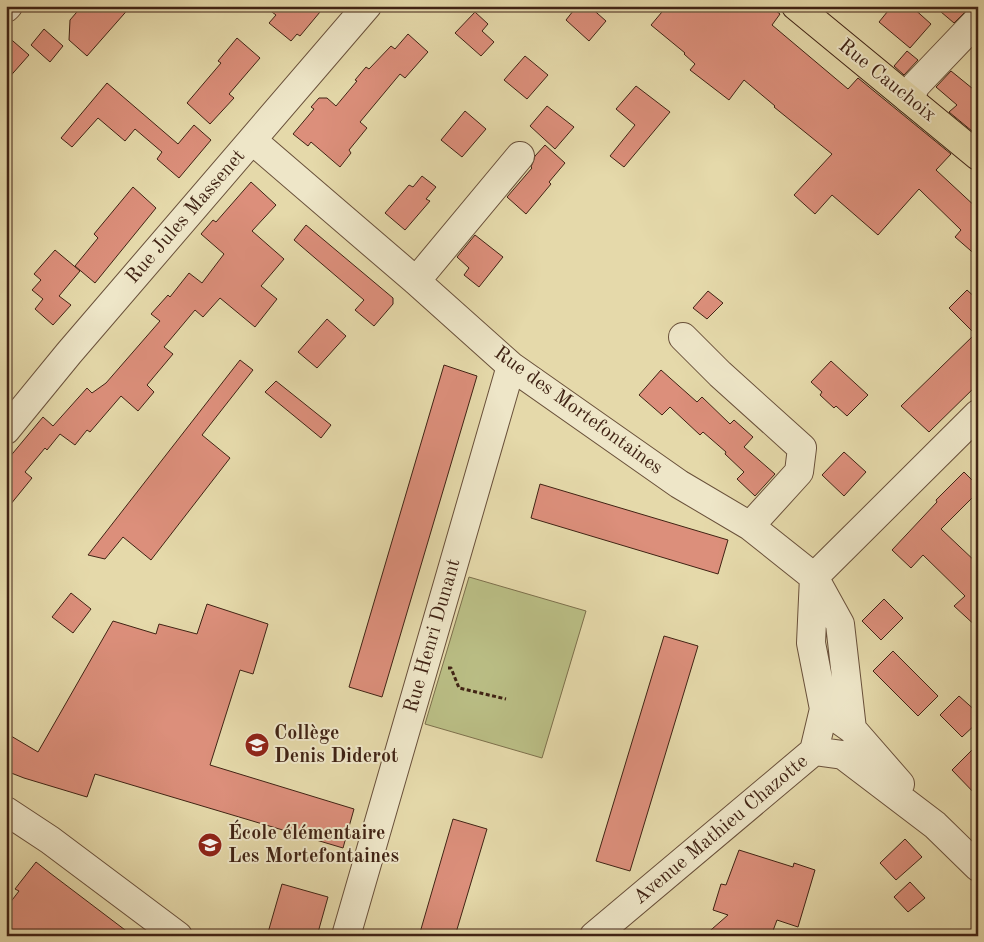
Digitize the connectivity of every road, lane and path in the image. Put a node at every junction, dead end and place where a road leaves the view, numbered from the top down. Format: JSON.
{"nodes":[{"id":1,"x":367,"y":6,"type":"edge"},
{"id":2,"x":796,"y":6,"type":"edge"},
{"id":3,"x":978,"y":20,"type":"edge"},
{"id":4,"x":909,"y":99,"type":"junction"},
{"id":5,"x":252,"y":140,"type":"junction"},
{"id":6,"x":520,"y":156,"type":"dead end"},
{"id":7,"x":978,"y":156,"type":"edge"},
{"id":8,"x":416,"y":280,"type":"junction"},
{"id":9,"x":683,"y":337,"type":"dead end"},
{"id":10,"x":511,"y":366,"type":"junction"},
{"id":11,"x":978,"y":414,"type":"edge"},
{"id":12,"x":6,"y":430,"type":"edge"},
{"id":13,"x":750,"y":526,"type":"junction"},
{"id":14,"x":814,"y":577,"type":"junction"},
{"id":15,"x":426,"y":662,"type":"junction"},
{"id":16,"x":506,"y":699,"type":"dead end"},
{"id":17,"x":824,"y":709,"type":"junction"},
{"id":18,"x":852,"y":729,"type":"junction"},
{"id":19,"x":814,"y":751,"type":"junction"},
{"id":20,"x":6,"y":811,"type":"edge"},
{"id":21,"x":935,"y":825,"type":"junction"},
{"id":22,"x":978,"y":867,"type":"edge"},
{"id":23,"x":178,"y":936,"type":"edge"},
{"id":24,"x":346,"y":936,"type":"edge"},
{"id":25,"x":594,"y":936,"type":"edge"}],
"edges":[{"from":1,"to":5,"type":"street","name":"Rue Jules Massenet"},
{"from":2,"to":4,"type":"main road","name":"Rue Cauchoix"},
{"from":3,"to":4,"type":"street"},
{"from":4,"to":7,"type":"main road","name":"Rue Cauchoix"},
{"from":5,"to":8,"type":"street","name":"Rue des Mortefontaines"},
{"from":5,"to":12,"type":"street","name":"Rue Jules Massenet"},
{"from":6,"to":8,"type":"street"},
{"from":8,"to":10,"type":"street","name":"Rue des Mortefontaines"},
{"from":9,"to":13,"type":"street"},
{"from":10,"to":13,"type":"street","name":"Rue des Mortefontaines"},
{"from":10,"to":15,"type":"street","name":"Rue Henri Dunant"},
{"from":11,"to":14,"type":"street"},
{"from":13,"to":14,"type":"street","name":"Rue des Mortefontaines"},
{"from":14,"to":17,"type":"street","name":"Avenue Mathieu Chazotte"},
{"from":14,"to":18,"type":"street"},
{"from":15,"to":16,"type":"path"},
{"from":15,"to":24,"type":"street","name":"Rue Henri Dunant"},
{"from":17,"to":18,"type":"street"},
{"from":17,"to":19,"type":"street","name":"Avenue Mathieu Chazotte"},
{"from":18,"to":21,"type":"street"},
{"from":19,"to":21,"type":"street"},
{"from":19,"to":25,"type":"street","name":"Avenue Mathieu Chazotte"},
{"from":20,"to":23,"type":"street"},
{"from":21,"to":22,"type":"street"}]}
